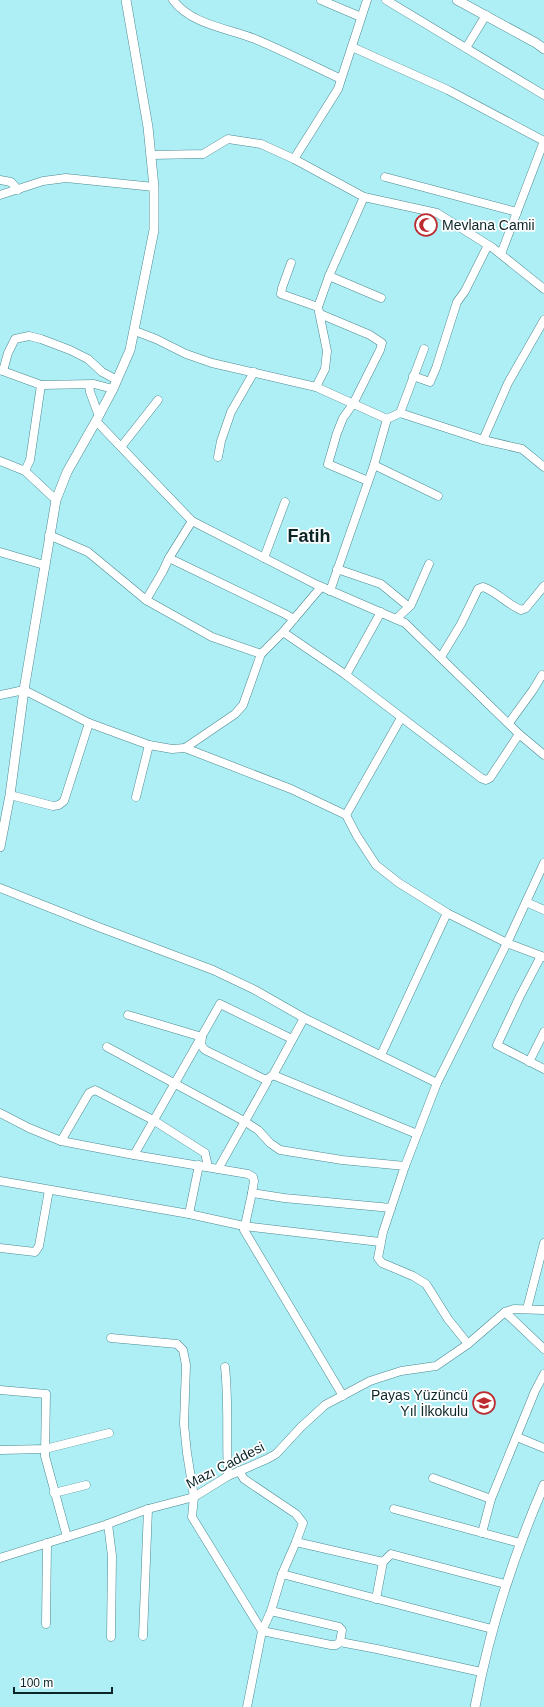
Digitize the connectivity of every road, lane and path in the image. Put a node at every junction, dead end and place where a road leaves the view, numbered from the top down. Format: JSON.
{"nodes":[{"id":1,"x":126,"y":0,"type":"edge"},
{"id":2,"x":173,"y":0,"type":"edge"},
{"id":3,"x":321,"y":0,"type":"edge"},
{"id":4,"x":367,"y":0,"type":"edge"},
{"id":5,"x":386,"y":0,"type":"edge"},
{"id":6,"x":457,"y":0,"type":"edge"},
{"id":7,"x":486,"y":16,"type":"junction"},
{"id":8,"x":361,"y":17,"type":"junction"},
{"id":9,"x":352,"y":47,"type":"junction"},
{"id":10,"x":466,"y":48,"type":"junction"},
{"id":11,"x":544,"y":49,"type":"edge"},
{"id":12,"x":341,"y":79,"type":"junction"},
{"id":13,"x":544,"y":95,"type":"edge"},
{"id":14,"x":544,"y":141,"type":"edge"},
{"id":15,"x":151,"y":154,"type":"junction"},
{"id":16,"x":294,"y":159,"type":"junction"},
{"id":17,"x":385,"y":177,"type":"dead end"},
{"id":18,"x":0,"y":180,"type":"edge"},
{"id":19,"x":154,"y":187,"type":"junction"},
{"id":20,"x":18,"y":190,"type":"junction"},
{"id":21,"x":0,"y":195,"type":"edge"},
{"id":22,"x":364,"y":197,"type":"junction"},
{"id":23,"x":517,"y":212,"type":"junction"},
{"id":24,"x":488,"y":245,"type":"junction"},
{"id":25,"x":501,"y":254,"type":"junction"},
{"id":26,"x":291,"y":263,"type":"dead end"},
{"id":27,"x":329,"y":276,"type":"junction"},
{"id":28,"x":544,"y":289,"type":"edge"},
{"id":29,"x":381,"y":298,"type":"dead end"},
{"id":30,"x":319,"y":311,"type":"junction"},
{"id":31,"x":544,"y":320,"type":"edge"},
{"id":32,"x":134,"y":331,"type":"junction"},
{"id":33,"x":424,"y":349,"type":"dead end"},
{"id":34,"x":1,"y":370,"type":"edge"},
{"id":35,"x":254,"y":372,"type":"junction"},
{"id":36,"x":414,"y":376,"type":"junction"},
{"id":37,"x":117,"y":380,"type":"junction"},
{"id":38,"x":41,"y":385,"type":"junction"},
{"id":39,"x":89,"y":385,"type":"junction"},
{"id":40,"x":316,"y":386,"type":"junction"},
{"id":41,"x":113,"y":389,"type":"junction"},
{"id":42,"x":158,"y":400,"type":"dead end"},
{"id":43,"x":353,"y":404,"type":"junction"},
{"id":44,"x":400,"y":413,"type":"junction"},
{"id":45,"x":98,"y":419,"type":"junction"},
{"id":46,"x":387,"y":419,"type":"junction"},
{"id":47,"x":483,"y":440,"type":"junction"},
{"id":48,"x":121,"y":447,"type":"junction"},
{"id":49,"x":218,"y":457,"type":"dead end"},
{"id":50,"x":0,"y":461,"type":"edge"},
{"id":51,"x":374,"y":465,"type":"junction"},
{"id":52,"x":544,"y":467,"type":"edge"},
{"id":53,"x":25,"y":471,"type":"junction"},
{"id":54,"x":368,"y":481,"type":"junction"},
{"id":55,"x":438,"y":496,"type":"dead end"},
{"id":56,"x":56,"y":500,"type":"junction"},
{"id":57,"x":285,"y":502,"type":"dead end"},
{"id":58,"x":192,"y":521,"type":"junction"},
{"id":59,"x":49,"y":535,"type":"junction"},
{"id":60,"x":0,"y":552,"type":"edge"},
{"id":61,"x":168,"y":558,"type":"junction"},
{"id":62,"x":264,"y":558,"type":"junction"},
{"id":63,"x":428,"y":564,"type":"dead end"},
{"id":64,"x":44,"y":565,"type":"junction"},
{"id":65,"x":337,"y":569,"type":"junction"},
{"id":66,"x":544,"y":586,"type":"edge"},
{"id":67,"x":321,"y":587,"type":"junction"},
{"id":68,"x":330,"y":591,"type":"junction"},
{"id":69,"x":146,"y":600,"type":"junction"},
{"id":70,"x":409,"y":607,"type":"junction"},
{"id":71,"x":381,"y":612,"type":"junction"},
{"id":72,"x":294,"y":619,"type":"junction"},
{"id":73,"x":396,"y":619,"type":"junction"},
{"id":74,"x":283,"y":632,"type":"junction"},
{"id":75,"x":261,"y":654,"type":"junction"},
{"id":76,"x":442,"y":657,"type":"junction"},
{"id":77,"x":346,"y":675,"type":"junction"},
{"id":78,"x":542,"y":675,"type":"dead end"},
{"id":79,"x":24,"y":690,"type":"junction"},
{"id":80,"x":0,"y":696,"type":"edge"},
{"id":81,"x":401,"y":718,"type":"junction"},
{"id":82,"x":90,"y":723,"type":"junction"},
{"id":83,"x":509,"y":723,"type":"junction"},
{"id":84,"x":519,"y":734,"type":"junction"},
{"id":85,"x":149,"y":745,"type":"junction"},
{"id":86,"x":185,"y":748,"type":"junction"},
{"id":87,"x":544,"y":755,"type":"edge"},
{"id":88,"x":10,"y":795,"type":"junction"},
{"id":89,"x":136,"y":797,"type":"dead end"},
{"id":90,"x":3,"y":810,"type":"edge"},
{"id":91,"x":346,"y":815,"type":"junction"},
{"id":92,"x":0,"y":847,"type":"edge"},
{"id":93,"x":543,"y":866,"type":"edge"},
{"id":94,"x":0,"y":888,"type":"edge"},
{"id":95,"x":526,"y":902,"type":"junction"},
{"id":96,"x":544,"y":910,"type":"edge"},
{"id":97,"x":447,"y":914,"type":"junction"},
{"id":98,"x":507,"y":943,"type":"junction"},
{"id":99,"x":543,"y":956,"type":"edge"},
{"id":100,"x":128,"y":1015,"type":"dead end"},
{"id":101,"x":304,"y":1018,"type":"junction"},
{"id":102,"x":544,"y":1032,"type":"edge"},
{"id":103,"x":202,"y":1037,"type":"junction"},
{"id":104,"x":292,"y":1038,"type":"junction"},
{"id":105,"x":108,"y":1047,"type":"dead end"},
{"id":106,"x":380,"y":1055,"type":"junction"},
{"id":107,"x":529,"y":1062,"type":"junction"},
{"id":108,"x":544,"y":1070,"type":"edge"},
{"id":109,"x":273,"y":1075,"type":"junction"},
{"id":110,"x":266,"y":1080,"type":"junction"},
{"id":111,"x":175,"y":1082,"type":"junction"},
{"id":112,"x":437,"y":1083,"type":"junction"},
{"id":113,"x":0,"y":1113,"type":"edge"},
{"id":114,"x":153,"y":1120,"type":"junction"},
{"id":115,"x":244,"y":1121,"type":"junction"},
{"id":116,"x":417,"y":1134,"type":"junction"},
{"id":117,"x":62,"y":1141,"type":"junction"},
{"id":118,"x":134,"y":1155,"type":"junction"},
{"id":119,"x":199,"y":1165,"type":"junction"},
{"id":120,"x":405,"y":1166,"type":"junction"},
{"id":121,"x":208,"y":1167,"type":"junction"},
{"id":122,"x":218,"y":1169,"type":"junction"},
{"id":123,"x":0,"y":1181,"type":"edge"},
{"id":124,"x":49,"y":1190,"type":"junction"},
{"id":125,"x":252,"y":1193,"type":"junction"},
{"id":126,"x":391,"y":1208,"type":"junction"},
{"id":127,"x":189,"y":1214,"type":"junction"},
{"id":128,"x":244,"y":1226,"type":"junction"},
{"id":129,"x":380,"y":1242,"type":"junction"},
{"id":130,"x":544,"y":1243,"type":"edge"},
{"id":131,"x":0,"y":1248,"type":"edge"},
{"id":132,"x":527,"y":1309,"type":"junction"},
{"id":133,"x":544,"y":1310,"type":"edge"},
{"id":134,"x":505,"y":1312,"type":"junction"},
{"id":135,"x":111,"y":1338,"type":"dead end"},
{"id":136,"x":468,"y":1344,"type":"junction"},
{"id":137,"x":544,"y":1349,"type":"edge"},
{"id":138,"x":225,"y":1367,"type":"dead end"},
{"id":139,"x":544,"y":1374,"type":"edge"},
{"id":140,"x":0,"y":1390,"type":"edge"},
{"id":141,"x":343,"y":1396,"type":"junction"},
{"id":142,"x":109,"y":1433,"type":"dead end"},
{"id":143,"x":517,"y":1436,"type":"junction"},
{"id":144,"x":544,"y":1448,"type":"edge"},
{"id":145,"x":45,"y":1449,"type":"junction"},
{"id":146,"x":0,"y":1450,"type":"edge"},
{"id":147,"x":239,"y":1471,"type":"junction"},
{"id":148,"x":228,"y":1476,"type":"junction"},
{"id":149,"x":433,"y":1478,"type":"dead end"},
{"id":150,"x":86,"y":1485,"type":"dead end"},
{"id":151,"x":544,"y":1485,"type":"edge"},
{"id":152,"x":54,"y":1493,"type":"junction"},
{"id":153,"x":194,"y":1497,"type":"junction"},
{"id":154,"x":491,"y":1499,"type":"junction"},
{"id":155,"x":148,"y":1509,"type":"junction"},
{"id":156,"x":394,"y":1509,"type":"dead end"},
{"id":157,"x":108,"y":1524,"type":"junction"},
{"id":158,"x":482,"y":1533,"type":"junction"},
{"id":159,"x":67,"y":1537,"type":"junction"},
{"id":160,"x":296,"y":1542,"type":"junction"},
{"id":161,"x":47,"y":1543,"type":"junction"},
{"id":162,"x":520,"y":1543,"type":"junction"},
{"id":163,"x":0,"y":1558,"type":"edge"},
{"id":164,"x":383,"y":1562,"type":"junction"},
{"id":165,"x":282,"y":1574,"type":"junction"},
{"id":166,"x":506,"y":1584,"type":"junction"},
{"id":167,"x":376,"y":1599,"type":"junction"},
{"id":168,"x":271,"y":1611,"type":"junction"},
{"id":169,"x":46,"y":1624,"type":"dead end"},
{"id":170,"x":492,"y":1629,"type":"junction"},
{"id":171,"x":262,"y":1631,"type":"junction"},
{"id":172,"x":143,"y":1636,"type":"dead end"},
{"id":173,"x":111,"y":1637,"type":"dead end"},
{"id":174,"x":340,"y":1642,"type":"junction"},
{"id":175,"x":481,"y":1672,"type":"junction"},
{"id":176,"x":247,"y":1707,"type":"edge"},
{"id":177,"x":475,"y":1707,"type":"edge"}],
"edges":[{"from":1,"to":15,"type":"street"},
{"from":2,"to":12,"type":"street"},
{"from":3,"to":8,"type":"street"},
{"from":4,"to":8,"type":"street"},
{"from":5,"to":10,"type":"street"},
{"from":6,"to":7,"type":"street"},
{"from":7,"to":10,"type":"street"},
{"from":7,"to":11,"type":"street"},
{"from":8,"to":9,"type":"street"},
{"from":9,"to":12,"type":"street"},
{"from":9,"to":14,"type":"street"},
{"from":10,"to":13,"type":"street"},
{"from":12,"to":16,"type":"street"},
{"from":14,"to":23,"type":"street"},
{"from":15,"to":16,"type":"street"},
{"from":15,"to":19,"type":"street"},
{"from":16,"to":22,"type":"street"},
{"from":17,"to":23,"type":"street"},
{"from":18,"to":20,"type":"street"},
{"from":19,"to":20,"type":"street"},
{"from":19,"to":32,"type":"street"},
{"from":20,"to":21,"type":"street"},
{"from":22,"to":24,"type":"street"},
{"from":22,"to":27,"type":"street"},
{"from":23,"to":25,"type":"street"},
{"from":24,"to":25,"type":"street"},
{"from":24,"to":36,"type":"street"},
{"from":25,"to":28,"type":"street"},
{"from":26,"to":30,"type":"street"},
{"from":27,"to":29,"type":"street"},
{"from":27,"to":30,"type":"street"},
{"from":30,"to":40,"type":"street"},
{"from":30,"to":43,"type":"street"},
{"from":31,"to":47,"type":"street"},
{"from":32,"to":35,"type":"street"},
{"from":32,"to":37,"type":"street"},
{"from":33,"to":36,"type":"street"},
{"from":34,"to":37,"type":"street"},
{"from":34,"to":38,"type":"street"},
{"from":35,"to":40,"type":"street"},
{"from":35,"to":49,"type":"street"},
{"from":36,"to":44,"type":"street"},
{"from":37,"to":41,"type":"street"},
{"from":38,"to":39,"type":"street"},
{"from":38,"to":53,"type":"street"},
{"from":39,"to":41,"type":"street"},
{"from":39,"to":45,"type":"street"},
{"from":40,"to":43,"type":"street"},
{"from":41,"to":45,"type":"street"},
{"from":42,"to":48,"type":"street"},
{"from":43,"to":46,"type":"street"},
{"from":43,"to":54,"type":"street"},
{"from":44,"to":46,"type":"street"},
{"from":44,"to":47,"type":"street"},
{"from":45,"to":48,"type":"street"},
{"from":45,"to":56,"type":"street"},
{"from":46,"to":51,"type":"street"},
{"from":47,"to":52,"type":"street"},
{"from":48,"to":58,"type":"street"},
{"from":50,"to":53,"type":"street"},
{"from":51,"to":54,"type":"street"},
{"from":51,"to":55,"type":"street"},
{"from":53,"to":56,"type":"street"},
{"from":54,"to":65,"type":"street"},
{"from":56,"to":59,"type":"street"},
{"from":57,"to":62,"type":"street"},
{"from":58,"to":61,"type":"street"},
{"from":58,"to":62,"type":"street"},
{"from":59,"to":64,"type":"street"},
{"from":59,"to":69,"type":"street"},
{"from":60,"to":64,"type":"street"},
{"from":61,"to":69,"type":"street"},
{"from":61,"to":72,"type":"street"},
{"from":62,"to":67,"type":"street"},
{"from":63,"to":70,"type":"street"},
{"from":64,"to":79,"type":"street"},
{"from":65,"to":68,"type":"street"},
{"from":65,"to":70,"type":"street"},
{"from":66,"to":76,"type":"street"},
{"from":67,"to":68,"type":"street"},
{"from":67,"to":72,"type":"street"},
{"from":68,"to":71,"type":"street"},
{"from":69,"to":75,"type":"street"},
{"from":70,"to":73,"type":"street"},
{"from":71,"to":73,"type":"street"},
{"from":71,"to":77,"type":"street"},
{"from":72,"to":74,"type":"street"},
{"from":73,"to":76,"type":"street"},
{"from":74,"to":75,"type":"street"},
{"from":74,"to":77,"type":"street"},
{"from":75,"to":86,"type":"street"},
{"from":76,"to":83,"type":"street"},
{"from":77,"to":81,"type":"street"},
{"from":78,"to":83,"type":"street"},
{"from":79,"to":80,"type":"street"},
{"from":79,"to":82,"type":"street"},
{"from":79,"to":88,"type":"street"},
{"from":81,"to":84,"type":"street"},
{"from":81,"to":91,"type":"street"},
{"from":82,"to":85,"type":"street"},
{"from":82,"to":88,"type":"street"},
{"from":83,"to":84,"type":"street"},
{"from":84,"to":87,"type":"street"},
{"from":85,"to":86,"type":"street"},
{"from":85,"to":89,"type":"street"},
{"from":86,"to":91,"type":"street"},
{"from":88,"to":90,"type":"street"},
{"from":90,"to":92,"type":"street"},
{"from":91,"to":97,"type":"street"},
{"from":93,"to":95,"type":"street"},
{"from":94,"to":101,"type":"street"},
{"from":95,"to":96,"type":"street"},
{"from":95,"to":98,"type":"street"},
{"from":97,"to":98,"type":"street"},
{"from":97,"to":106,"type":"street"},
{"from":98,"to":99,"type":"street"},
{"from":98,"to":112,"type":"street"},
{"from":99,"to":107,"type":"street"},
{"from":100,"to":103,"type":"street"},
{"from":101,"to":104,"type":"street"},
{"from":101,"to":106,"type":"street"},
{"from":102,"to":107,"type":"street"},
{"from":103,"to":104,"type":"street"},
{"from":103,"to":110,"type":"street"},
{"from":103,"to":111,"type":"street"},
{"from":104,"to":109,"type":"street"},
{"from":105,"to":111,"type":"street"},
{"from":106,"to":112,"type":"street"},
{"from":107,"to":108,"type":"street"},
{"from":109,"to":110,"type":"street"},
{"from":109,"to":116,"type":"street"},
{"from":110,"to":115,"type":"street"},
{"from":111,"to":114,"type":"street"},
{"from":111,"to":115,"type":"street"},
{"from":112,"to":116,"type":"street"},
{"from":113,"to":117,"type":"street"},
{"from":114,"to":117,"type":"street"},
{"from":114,"to":118,"type":"street"},
{"from":114,"to":121,"type":"street"},
{"from":115,"to":120,"type":"street"},
{"from":115,"to":122,"type":"street"},
{"from":116,"to":120,"type":"street"},
{"from":117,"to":118,"type":"street"},
{"from":118,"to":119,"type":"street"},
{"from":119,"to":121,"type":"street"},
{"from":119,"to":127,"type":"street"},
{"from":120,"to":126,"type":"street"},
{"from":121,"to":122,"type":"street"},
{"from":122,"to":125,"type":"street"},
{"from":123,"to":124,"type":"street"},
{"from":124,"to":127,"type":"street"},
{"from":124,"to":131,"type":"street"},
{"from":125,"to":126,"type":"street"},
{"from":125,"to":128,"type":"street"},
{"from":126,"to":129,"type":"street"},
{"from":127,"to":128,"type":"street"},
{"from":128,"to":129,"type":"street"},
{"from":128,"to":141,"type":"street"},
{"from":129,"to":136,"type":"street"},
{"from":130,"to":132,"type":"street"},
{"from":132,"to":133,"type":"street"},
{"from":132,"to":134,"type":"street"},
{"from":134,"to":136,"type":"street","name":"Mazı Caddesi"},
{"from":134,"to":137,"type":"street"},
{"from":135,"to":153,"type":"street"},
{"from":136,"to":141,"type":"street","name":"Mazı Caddesi"},
{"from":138,"to":148,"type":"street"},
{"from":139,"to":143,"type":"street"},
{"from":140,"to":145,"type":"street"},
{"from":141,"to":147,"type":"street","name":"Mazı Caddesi"},
{"from":142,"to":145,"type":"street"},
{"from":143,"to":144,"type":"street"},
{"from":143,"to":154,"type":"street"},
{"from":145,"to":146,"type":"street"},
{"from":145,"to":152,"type":"street"},
{"from":147,"to":148,"type":"street","name":"Mazı Caddesi"},
{"from":147,"to":160,"type":"street"},
{"from":148,"to":153,"type":"street","name":"Mazı Caddesi"},
{"from":149,"to":154,"type":"street"},
{"from":150,"to":152,"type":"street"},
{"from":151,"to":162,"type":"street"},
{"from":152,"to":159,"type":"street"},
{"from":153,"to":155,"type":"street","name":"Mazı Caddesi"},
{"from":153,"to":171,"type":"street"},
{"from":154,"to":158,"type":"street"},
{"from":155,"to":157,"type":"street","name":"Mazı Caddesi"},
{"from":155,"to":172,"type":"street"},
{"from":156,"to":158,"type":"street"},
{"from":157,"to":159,"type":"street","name":"Mazı Caddesi"},
{"from":157,"to":173,"type":"street"},
{"from":158,"to":162,"type":"street"},
{"from":159,"to":161,"type":"street","name":"Mazı Caddesi"},
{"from":160,"to":164,"type":"street"},
{"from":160,"to":165,"type":"street"},
{"from":161,"to":163,"type":"street","name":"Mazı Caddesi"},
{"from":161,"to":169,"type":"street"},
{"from":162,"to":166,"type":"street"},
{"from":164,"to":166,"type":"street"},
{"from":164,"to":167,"type":"street"},
{"from":165,"to":167,"type":"street"},
{"from":165,"to":168,"type":"street"},
{"from":166,"to":170,"type":"street"},
{"from":167,"to":170,"type":"street"},
{"from":168,"to":171,"type":"street"},
{"from":168,"to":174,"type":"street"},
{"from":170,"to":175,"type":"street"},
{"from":171,"to":174,"type":"street"},
{"from":171,"to":176,"type":"street"},
{"from":174,"to":175,"type":"street"},
{"from":175,"to":177,"type":"street"}]}
